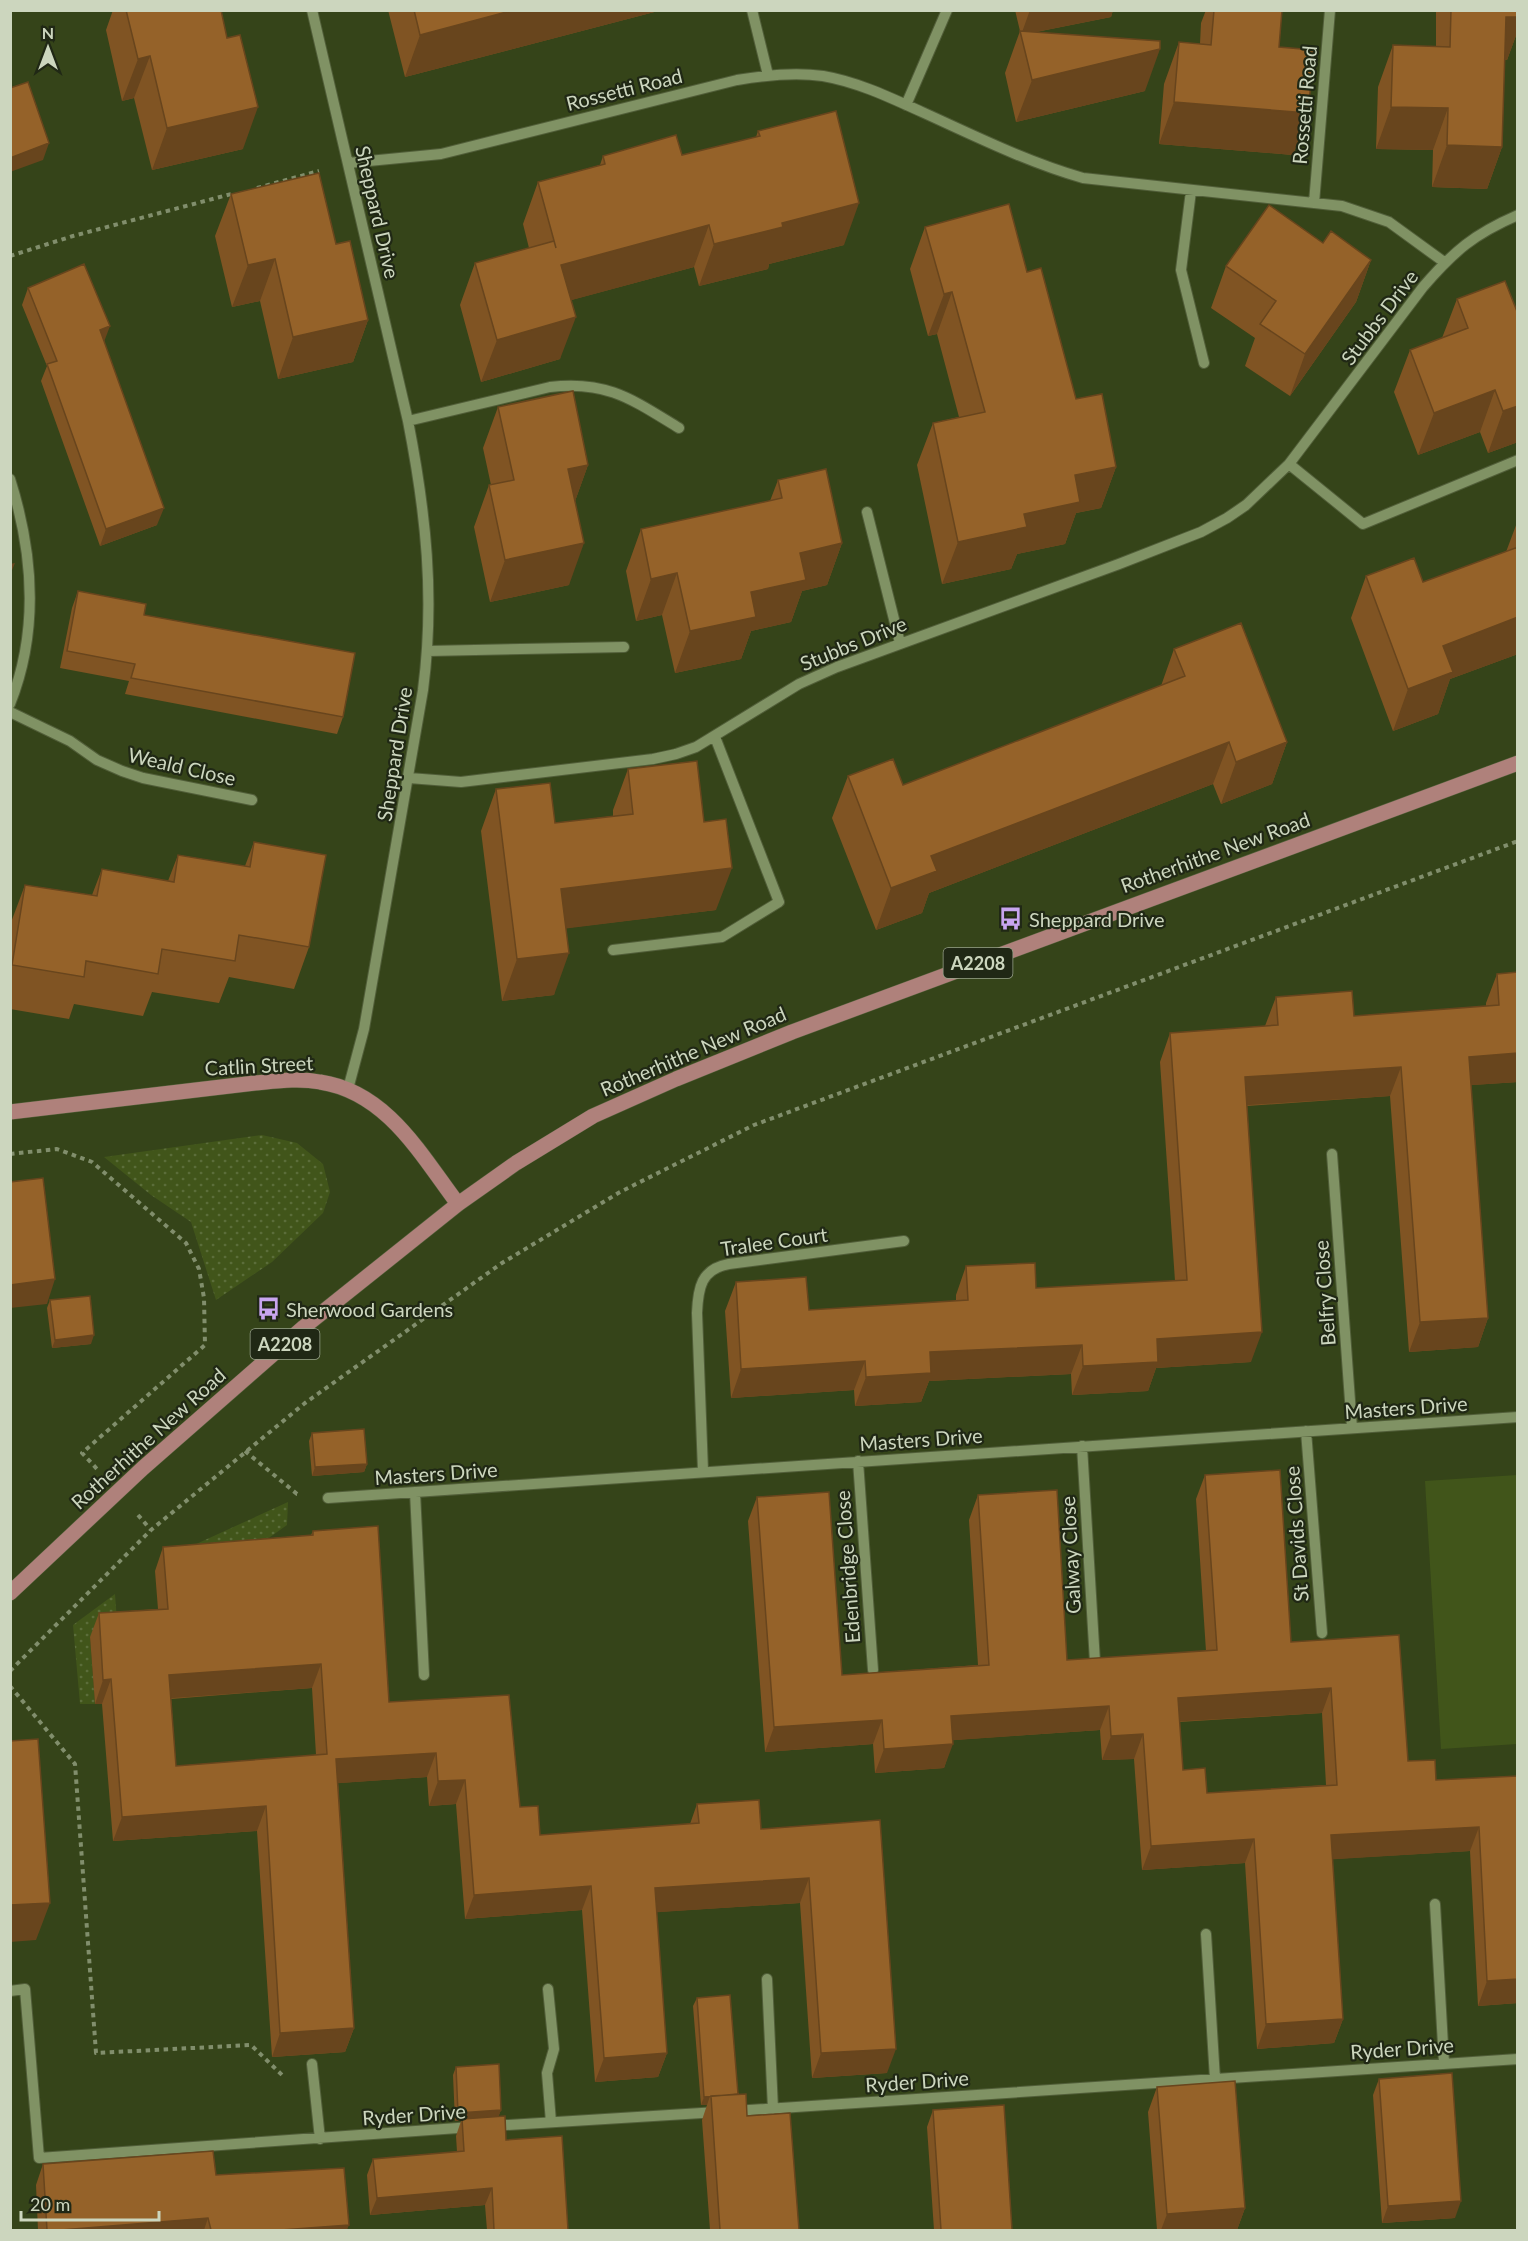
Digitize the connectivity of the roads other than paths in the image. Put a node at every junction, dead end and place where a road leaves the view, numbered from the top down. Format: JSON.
{"nodes":[{"id":1,"x":312,"y":10,"type":"edge"},
{"id":2,"x":752,"y":10,"type":"edge"},
{"id":3,"x":947,"y":10,"type":"edge"},
{"id":4,"x":1330,"y":10,"type":"edge"},
{"id":5,"x":768,"y":75,"type":"junction"},
{"id":6,"x":906,"y":105,"type":"junction"},
{"id":7,"x":348,"y":163,"type":"junction"},
{"id":8,"x":1191,"y":191,"type":"junction"},
{"id":9,"x":1314,"y":202,"type":"junction"},
{"id":10,"x":1517,"y":215,"type":"edge"},
{"id":11,"x":1444,"y":262,"type":"junction"},
{"id":12,"x":1204,"y":363,"type":"dead end"},
{"id":13,"x":408,"y":421,"type":"junction"},
{"id":14,"x":679,"y":428,"type":"dead end"},
{"id":15,"x":1518,"y":460,"type":"edge"},
{"id":16,"x":1289,"y":464,"type":"junction"},
{"id":17,"x":10,"y":479,"type":"edge"},
{"id":18,"x":867,"y":512,"type":"dead end"},
{"id":19,"x":900,"y":643,"type":"junction"},
{"id":20,"x":624,"y":647,"type":"dead end"},
{"id":21,"x":428,"y":651,"type":"junction"},
{"id":22,"x":10,"y":704,"type":"edge"},
{"id":23,"x":10,"y":712,"type":"edge"},
{"id":24,"x":715,"y":737,"type":"junction"},
{"id":25,"x":1518,"y":763,"type":"edge"},
{"id":26,"x":409,"y":778,"type":"junction"},
{"id":27,"x":252,"y":801,"type":"dead end"},
{"id":28,"x":613,"y":950,"type":"dead end"},
{"id":29,"x":348,"y":1089,"type":"junction"},
{"id":30,"x":10,"y":1112,"type":"edge"},
{"id":31,"x":1332,"y":1154,"type":"dead end"},
{"id":32,"x":458,"y":1204,"type":"junction"},
{"id":33,"x":904,"y":1241,"type":"dead end"},
{"id":34,"x":1518,"y":1417,"type":"edge"},
{"id":35,"x":1352,"y":1428,"type":"junction"},
{"id":36,"x":1306,"y":1431,"type":"junction"},
{"id":37,"x":1082,"y":1446,"type":"junction"},
{"id":38,"x":858,"y":1461,"type":"junction"},
{"id":39,"x":703,"y":1471,"type":"junction"},
{"id":40,"x":415,"y":1492,"type":"junction"},
{"id":41,"x":328,"y":1498,"type":"road end"},
{"id":42,"x":10,"y":1593,"type":"edge"},
{"id":43,"x":1322,"y":1633,"type":"dead end"},
{"id":44,"x":1095,"y":1662,"type":"edge"},
{"id":45,"x":873,"y":1670,"type":"edge"},
{"id":46,"x":424,"y":1675,"type":"dead end"},
{"id":47,"x":1435,"y":1904,"type":"dead end"},
{"id":48,"x":1206,"y":1934,"type":"dead end"},
{"id":49,"x":767,"y":1979,"type":"dead end"},
{"id":50,"x":548,"y":1989,"type":"dead end"},
{"id":51,"x":10,"y":1990,"type":"edge"},
{"id":52,"x":1518,"y":2059,"type":"edge"},
{"id":53,"x":1444,"y":2063,"type":"junction"},
{"id":54,"x":312,"y":2064,"type":"edge"},
{"id":55,"x":1215,"y":2079,"type":"junction"},
{"id":56,"x":773,"y":2109,"type":"junction"},
{"id":57,"x":551,"y":2122,"type":"junction"},
{"id":58,"x":320,"y":2139,"type":"junction"}],
"edges":[{"from":1,"to":7,"type":"street","name":"Sheppard Drive"},
{"from":2,"to":5,"type":"street"},
{"from":3,"to":6,"type":"street"},
{"from":4,"to":9,"type":"street","name":"Rossetti Road"},
{"from":5,"to":6,"type":"street","name":"Rossetti Road"},
{"from":5,"to":7,"type":"street","name":"Rossetti Road"},
{"from":6,"to":8,"type":"street","name":"Rossetti Road"},
{"from":7,"to":13,"type":"street","name":"Sheppard Drive"},
{"from":8,"to":9,"type":"street","name":"Rossetti Road"},
{"from":8,"to":12,"type":"street"},
{"from":9,"to":11,"type":"street","name":"Rossetti Road"},
{"from":10,"to":11,"type":"street","name":"Stubbs Drive"},
{"from":11,"to":16,"type":"street","name":"Stubbs Drive"},
{"from":13,"to":14,"type":"street"},
{"from":13,"to":21,"type":"street","name":"Sheppard Drive"},
{"from":15,"to":16,"type":"street"},
{"from":16,"to":19,"type":"street","name":"Stubbs Drive"},
{"from":17,"to":22,"type":"street"},
{"from":18,"to":19,"type":"street"},
{"from":19,"to":24,"type":"street","name":"Stubbs Drive"},
{"from":20,"to":21,"type":"street"},
{"from":21,"to":26,"type":"street","name":"Sheppard Drive"},
{"from":23,"to":27,"type":"street","name":"Weald Close"},
{"from":24,"to":26,"type":"street","name":"Stubbs Drive"},
{"from":24,"to":28,"type":"street"},
{"from":25,"to":32,"type":"main road","name":"Rotherhithe New Road","number":"A2208"},
{"from":26,"to":29,"type":"street","name":"Sheppard Drive"},
{"from":29,"to":30,"type":"main road","name":"Catlin Street"},
{"from":29,"to":32,"type":"main road","name":"Catlin Street"},
{"from":31,"to":35,"type":"street","name":"Belfry Close"},
{"from":32,"to":42,"type":"main road","name":"Rotherhithe New Road","number":"A2208"},
{"from":33,"to":39,"type":"street","name":"Tralee Court"},
{"from":34,"to":35,"type":"street","name":"Masters Drive"},
{"from":35,"to":36,"type":"street","name":"Masters Drive"},
{"from":36,"to":37,"type":"street","name":"Masters Drive"},
{"from":36,"to":43,"type":"street","name":"St Davids Close"},
{"from":37,"to":38,"type":"street","name":"Masters Drive"},
{"from":37,"to":44,"type":"street","name":"Galway Close"},
{"from":38,"to":39,"type":"street","name":"Masters Drive"},
{"from":38,"to":45,"type":"street","name":"Edenbridge Close"},
{"from":39,"to":40,"type":"street","name":"Masters Drive"},
{"from":40,"to":41,"type":"street","name":"Masters Drive"},
{"from":40,"to":46,"type":"street"},
{"from":47,"to":53,"type":"street"},
{"from":48,"to":55,"type":"street"},
{"from":49,"to":56,"type":"street"},
{"from":50,"to":57,"type":"street"},
{"from":51,"to":58,"type":"street","name":"Ryder Drive"},
{"from":52,"to":53,"type":"street","name":"Ryder Drive"},
{"from":53,"to":55,"type":"street","name":"Ryder Drive"},
{"from":54,"to":58,"type":"street"},
{"from":55,"to":56,"type":"street","name":"Ryder Drive"},
{"from":56,"to":57,"type":"street","name":"Ryder Drive"},
{"from":57,"to":58,"type":"street","name":"Ryder Drive"}]}
